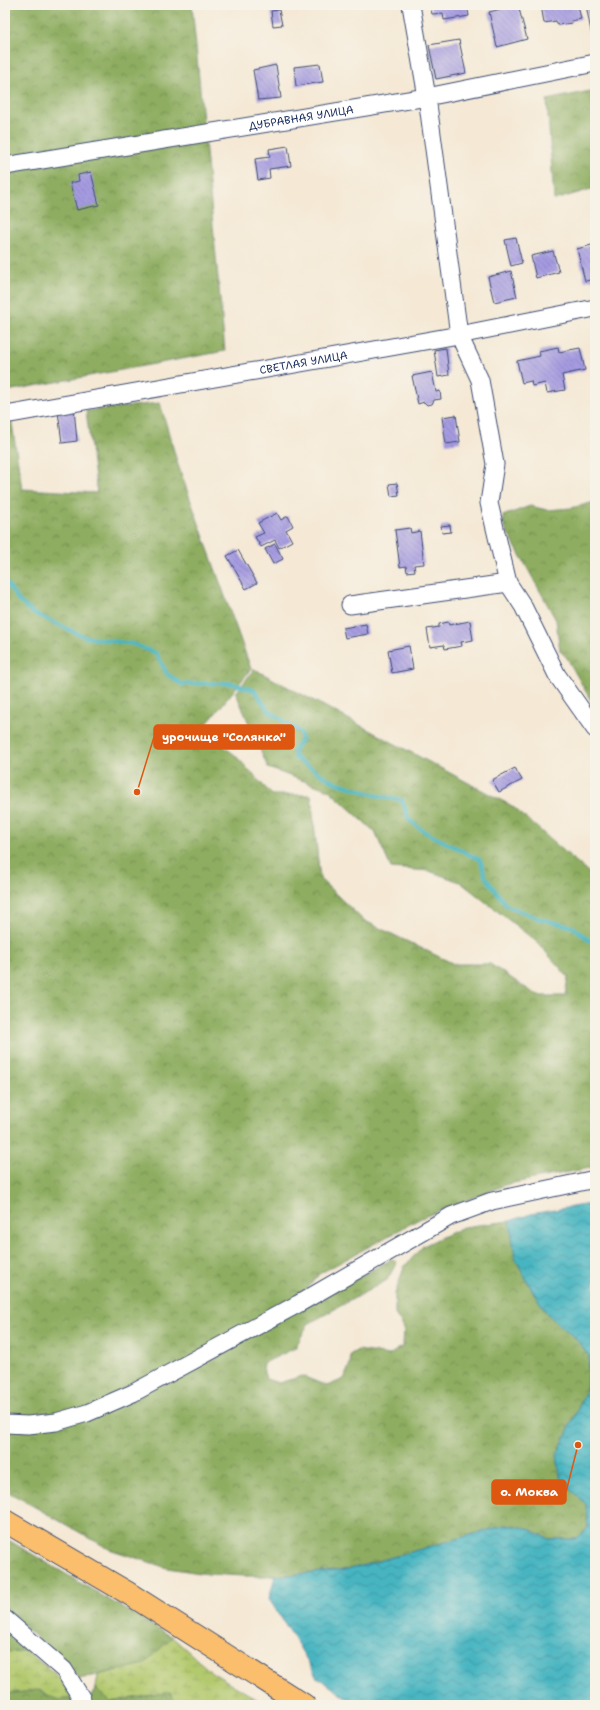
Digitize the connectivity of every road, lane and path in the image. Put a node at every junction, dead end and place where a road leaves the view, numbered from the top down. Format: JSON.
{"nodes":[{"id":1,"x":411,"y":5,"type":"edge"},
{"id":2,"x":595,"y":63,"type":"edge"},
{"id":3,"x":427,"y":97,"type":"junction"},
{"id":4,"x":5,"y":166,"type":"edge"},
{"id":5,"x":595,"y":308,"type":"edge"},
{"id":6,"x":459,"y":336,"type":"junction"},
{"id":7,"x":10,"y":414,"type":"dead end"},
{"id":8,"x":508,"y":583,"type":"junction"},
{"id":9,"x":350,"y":605,"type":"dead end"},
{"id":10,"x":595,"y":729,"type":"edge"},
{"id":11,"x":595,"y":1179,"type":"edge"},
{"id":12,"x":5,"y":1424,"type":"edge"},
{"id":13,"x":5,"y":1520,"type":"edge"},
{"id":14,"x":5,"y":1619,"type":"edge"},
{"id":15,"x":82,"y":1702,"type":"edge"},
{"id":16,"x":304,"y":1705,"type":"edge"}],
"edges":[{"from":1,"to":3,"type":"street"},
{"from":2,"to":3,"type":"street","name":"ДУБРАВНАЯ УЛИЦА"},
{"from":3,"to":4,"type":"street","name":"ДУБРАВНАЯ УЛИЦА"},
{"from":3,"to":6,"type":"street"},
{"from":5,"to":6,"type":"street","name":"СВЕТЛАЯ УЛИЦА"},
{"from":6,"to":7,"type":"street","name":"СВЕТЛАЯ УЛИЦА"},
{"from":6,"to":8,"type":"street"},
{"from":8,"to":9,"type":"street"},
{"from":8,"to":10,"type":"street"},
{"from":11,"to":12,"type":"street"},
{"from":13,"to":16,"type":"main road"},
{"from":14,"to":15,"type":"street"}]}
